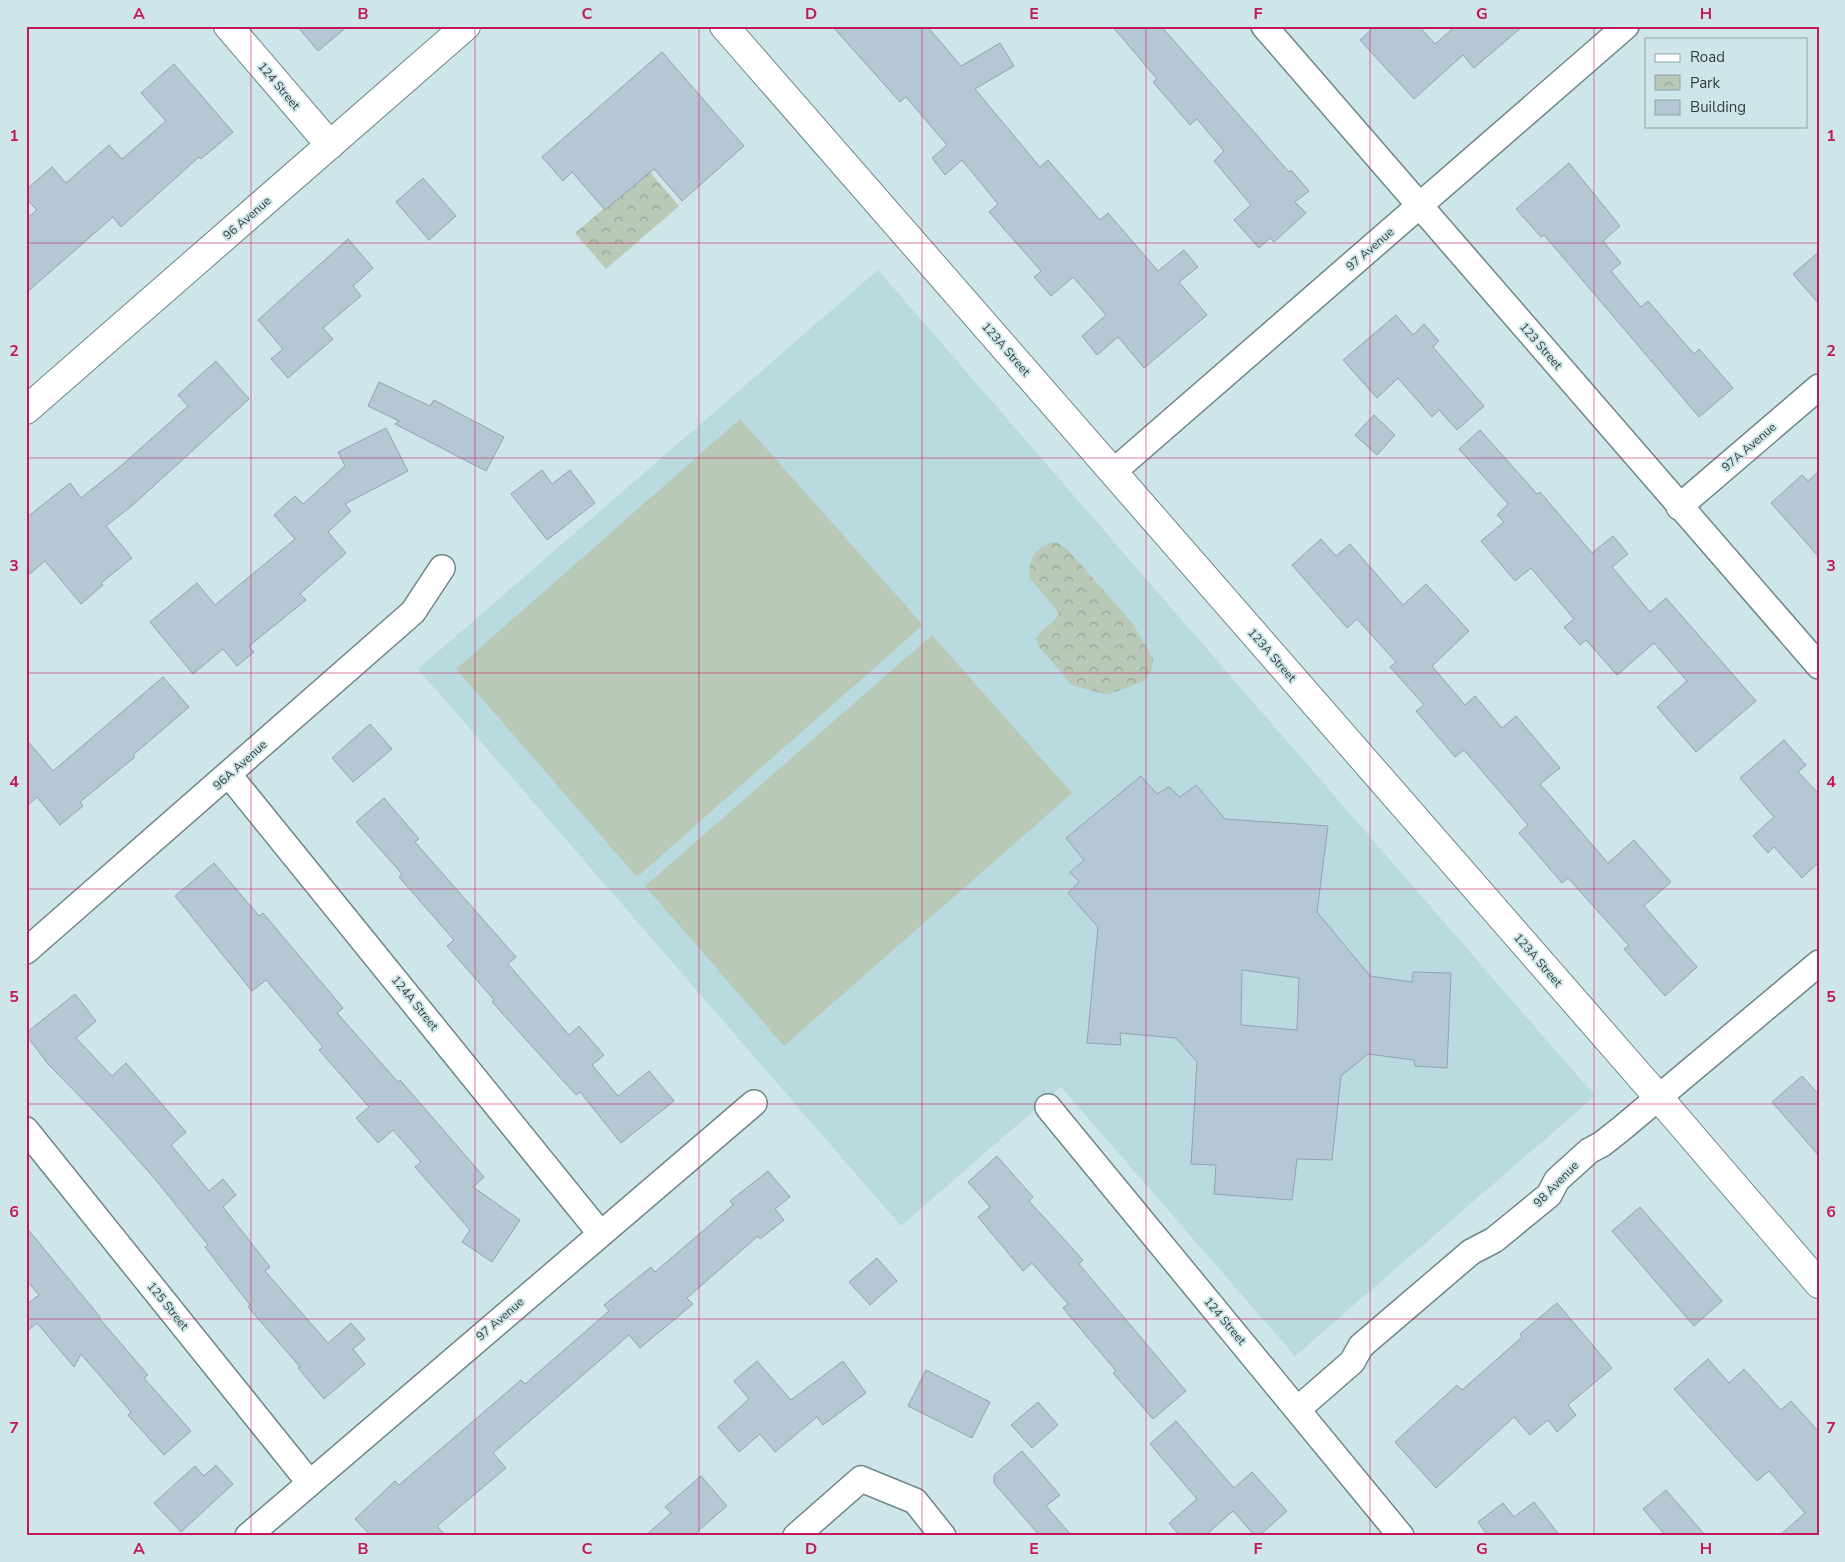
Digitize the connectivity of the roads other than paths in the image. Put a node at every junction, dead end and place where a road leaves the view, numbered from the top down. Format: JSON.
{"nodes":[{"id":1,"x":228,"y":26,"type":"edge"},
{"id":2,"x":466,"y":26,"type":"edge"},
{"id":3,"x":724,"y":26,"type":"edge"},
{"id":4,"x":1264,"y":26,"type":"edge"},
{"id":5,"x":1626,"y":26,"type":"edge"},
{"id":6,"x":330,"y":145,"type":"junction"},
{"id":7,"x":1420,"y":206,"type":"junction"},
{"id":8,"x":1819,"y":387,"type":"edge"},
{"id":9,"x":26,"y":410,"type":"edge"},
{"id":10,"x":1113,"y":472,"type":"junction"},
{"id":11,"x":1680,"y":507,"type":"junction"},
{"id":12,"x":442,"y":568,"type":"dead end"},
{"id":13,"x":1819,"y":666,"type":"edge"},
{"id":14,"x":229,"y":775,"type":"junction"},
{"id":15,"x":26,"y":951,"type":"edge"},
{"id":16,"x":1819,"y":963,"type":"edge"},
{"id":17,"x":1659,"y":1098,"type":"junction"},
{"id":18,"x":754,"y":1103,"type":"dead end"},
{"id":19,"x":1048,"y":1107,"type":"dead end"},
{"id":20,"x":26,"y":1130,"type":"edge"},
{"id":21,"x":600,"y":1233,"type":"junction"},
{"id":22,"x":1819,"y":1284,"type":"edge"},
{"id":23,"x":1298,"y":1409,"type":"junction"},
{"id":24,"x":309,"y":1482,"type":"junction"},
{"id":25,"x":248,"y":1536,"type":"edge"},
{"id":26,"x":796,"y":1536,"type":"edge"},
{"id":27,"x":943,"y":1536,"type":"edge"},
{"id":28,"x":1400,"y":1536,"type":"edge"}],
"edges":[{"from":1,"to":6,"type":"street","name":"124 Street"},
{"from":2,"to":6,"type":"street","name":"96 Avenue"},
{"from":3,"to":10,"type":"street","name":"123A Street"},
{"from":4,"to":7,"type":"street","name":"123 Street"},
{"from":5,"to":7,"type":"street","name":"97 Avenue"},
{"from":6,"to":9,"type":"street","name":"96 Avenue"},
{"from":7,"to":10,"type":"street","name":"97 Avenue"},
{"from":7,"to":11,"type":"street","name":"123 Street"},
{"from":8,"to":11,"type":"street","name":"97A Avenue"},
{"from":10,"to":17,"type":"street","name":"123A Street"},
{"from":11,"to":13,"type":"street","name":"123 Street"},
{"from":12,"to":14,"type":"street","name":"96A Avenue"},
{"from":14,"to":15,"type":"street","name":"96A Avenue"},
{"from":14,"to":21,"type":"street","name":"124A Street"},
{"from":16,"to":17,"type":"street","name":"98 Avenue"},
{"from":17,"to":22,"type":"street","name":"123A Street"},
{"from":17,"to":23,"type":"street","name":"98 Avenue"},
{"from":18,"to":21,"type":"street","name":"97 Avenue"},
{"from":19,"to":23,"type":"street","name":"124 Street"},
{"from":20,"to":24,"type":"street","name":"125 Street"},
{"from":21,"to":24,"type":"street","name":"97 Avenue"},
{"from":23,"to":28,"type":"street","name":"124 Street"},
{"from":24,"to":25,"type":"street","name":"97 Avenue"},
{"from":26,"to":27,"type":"street"}]}
